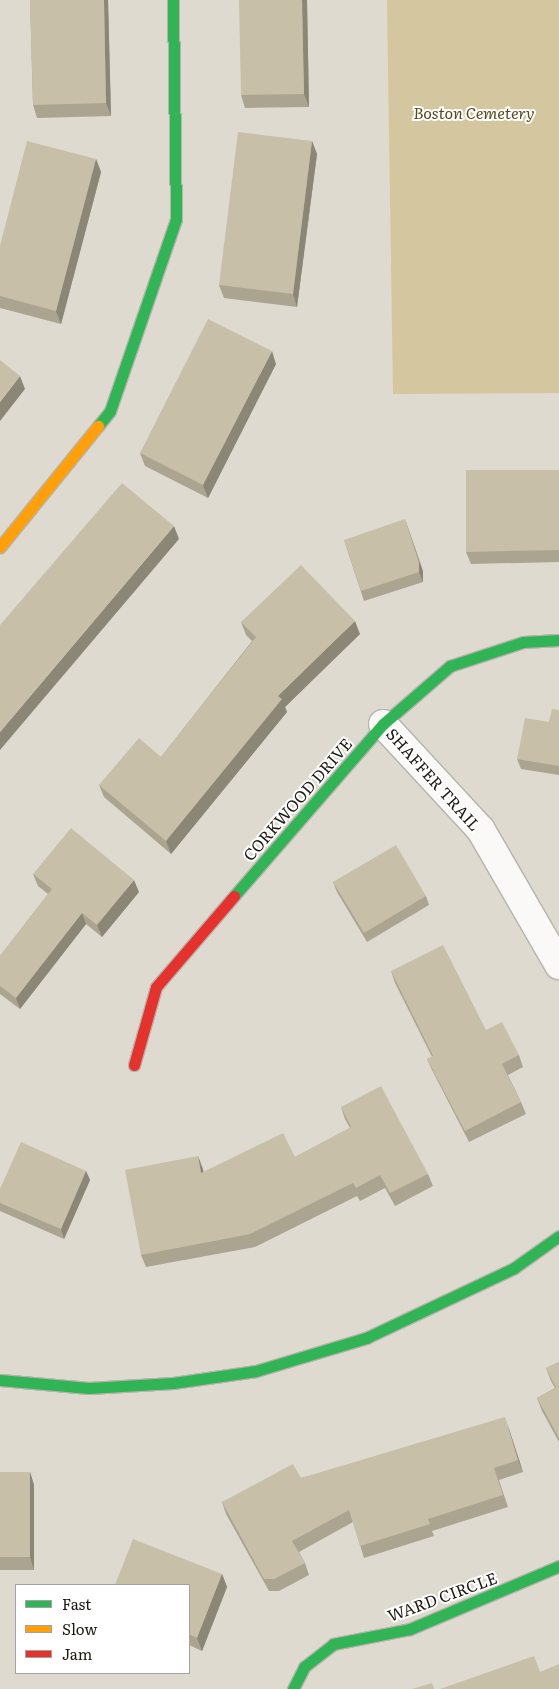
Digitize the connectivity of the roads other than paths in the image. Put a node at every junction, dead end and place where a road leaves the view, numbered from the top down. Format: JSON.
{"nodes":[{"id":1,"x":173,"y":0,"type":"edge"},
{"id":2,"x":0,"y":547,"type":"edge"},
{"id":3,"x":559,"y":640,"type":"edge"},
{"id":4,"x":383,"y":724,"type":"junction"},
{"id":5,"x":559,"y":965,"type":"edge"},
{"id":6,"x":134,"y":1064,"type":"dead end"},
{"id":7,"x":559,"y":1236,"type":"edge"},
{"id":8,"x":0,"y":1380,"type":"edge"},
{"id":9,"x":559,"y":1566,"type":"edge"},
{"id":10,"x":293,"y":1689,"type":"edge"}],
"edges":[{"from":1,"to":2,"type":"street"},
{"from":3,"to":4,"type":"street","name":"CORKWOOD DRIVE"},
{"from":4,"to":5,"type":"street","name":"SHAFFER TRAIL"},
{"from":4,"to":6,"type":"street","name":"CORKWOOD DRIVE"},
{"from":7,"to":8,"type":"street"},
{"from":9,"to":10,"type":"street","name":"WARD CIRCLE"}]}
